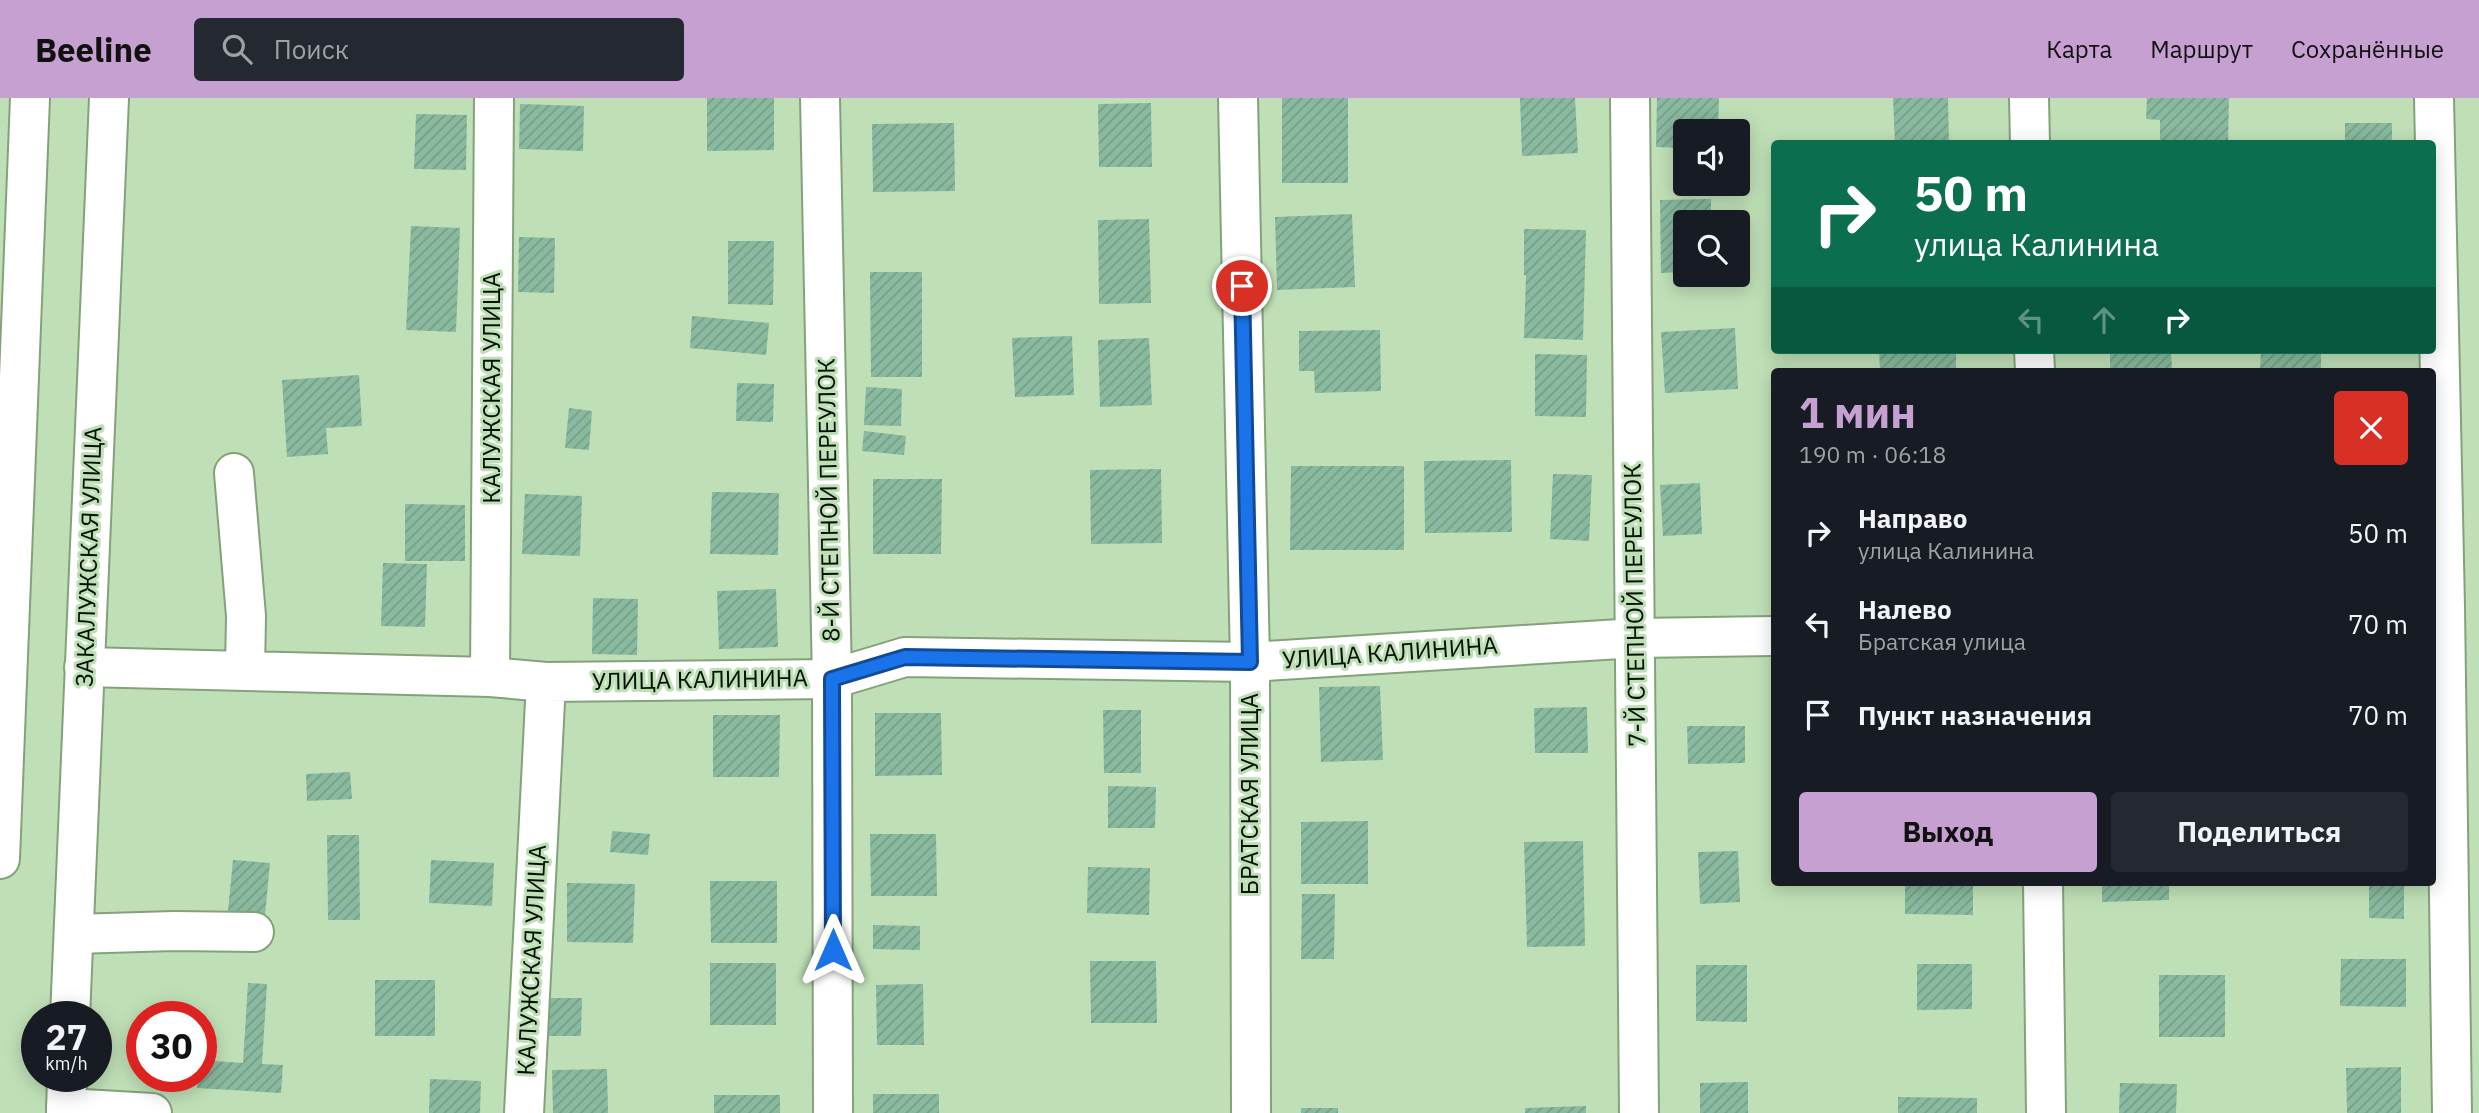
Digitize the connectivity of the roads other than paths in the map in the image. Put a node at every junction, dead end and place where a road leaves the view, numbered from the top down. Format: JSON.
{"nodes":[{"id":1,"x":30,"y":98,"type":"edge"},
{"id":2,"x":109,"y":98,"type":"edge"},
{"id":3,"x":494,"y":98,"type":"edge"},
{"id":4,"x":820,"y":98,"type":"edge"},
{"id":5,"x":1238,"y":98,"type":"edge"},
{"id":6,"x":1629,"y":98,"type":"edge"},
{"id":7,"x":2029,"y":98,"type":"edge"},
{"id":8,"x":2434,"y":98,"type":"edge"},
{"id":9,"x":2030,"y":140,"type":"edge"},
{"id":10,"x":2435,"y":140,"type":"edge"},
{"id":11,"x":2436,"y":155,"type":"edge"},
{"id":12,"x":234,"y":473,"type":"dead end"},
{"id":13,"x":2452,"y":607,"type":"edge"},
{"id":14,"x":1771,"y":636,"type":"edge"},
{"id":15,"x":1636,"y":638,"type":"junction"},
{"id":16,"x":1250,"y":662,"type":"junction"},
{"id":17,"x":84,"y":667,"type":"junction"},
{"id":18,"x":246,"y":671,"type":"junction"},
{"id":19,"x":490,"y":677,"type":"junction"},
{"id":20,"x":832,"y":679,"type":"junction"},
{"id":21,"x":546,"y":682,"type":"junction"},
{"id":22,"x":0,"y":859,"type":"edge"},
{"id":23,"x":2043,"y":886,"type":"edge"},
{"id":24,"x":254,"y":932,"type":"dead end"},
{"id":25,"x":74,"y":934,"type":"junction"},
{"id":26,"x":71,"y":1001,"type":"edge"},
{"id":27,"x":66,"y":1099,"type":"edge"},
{"id":28,"x":152,"y":1113,"type":"edge"},
{"id":29,"x":524,"y":1113,"type":"edge"},
{"id":30,"x":833,"y":1113,"type":"edge"},
{"id":31,"x":1251,"y":1113,"type":"edge"},
{"id":32,"x":1639,"y":1113,"type":"edge"},
{"id":33,"x":2046,"y":1113,"type":"edge"},
{"id":34,"x":2452,"y":1113,"type":"edge"}],
"edges":[{"from":1,"to":22,"type":"main road"},
{"from":2,"to":17,"type":"main road","name":"ЗАКАЛУЖСКАЯ УЛИЦА"},
{"from":3,"to":19,"type":"main road","name":"КАЛУЖСКАЯ УЛИЦА"},
{"from":4,"to":20,"type":"main road","name":"8-Й СТЕПНОЙ ПЕРЕУЛОК"},
{"from":5,"to":16,"type":"main road","name":"БРАТСКАЯ УЛИЦА"},
{"from":6,"to":15,"type":"main road","name":"7-Й СТЕПНОЙ ПЕРЕУЛОК"},
{"from":7,"to":9,"type":"main road"},
{"from":8,"to":10,"type":"main road"},
{"from":11,"to":13,"type":"main road"},
{"from":12,"to":18,"type":"main road"},
{"from":13,"to":34,"type":"main road"},
{"from":14,"to":15,"type":"main road","name":"УЛИЦА КАЛИНИНА"},
{"from":15,"to":16,"type":"main road","name":"УЛИЦА КАЛИНИНА"},
{"from":15,"to":32,"type":"main road","name":"7-Й СТЕПНОЙ ПЕРЕУЛОК"},
{"from":16,"to":20,"type":"main road","name":"УЛИЦА КАЛИНИНА"},
{"from":16,"to":31,"type":"main road","name":"БРАТСКАЯ УЛИЦА"},
{"from":17,"to":18,"type":"main road","name":"УЛИЦА КАЛИНИНА"},
{"from":17,"to":25,"type":"main road","name":"ЗАКАЛУЖСКАЯ УЛИЦА"},
{"from":18,"to":19,"type":"main road","name":"УЛИЦА КАЛИНИНА"},
{"from":19,"to":21,"type":"main road","name":"УЛИЦА КАЛИНИНА"},
{"from":20,"to":21,"type":"main road","name":"УЛИЦА КАЛИНИНА"},
{"from":20,"to":30,"type":"main road","name":"8-Й СТЕПНОЙ ПЕРЕУЛОК"},
{"from":21,"to":29,"type":"main road","name":"КАЛУЖСКАЯ УЛИЦА"},
{"from":23,"to":33,"type":"main road"},
{"from":24,"to":25,"type":"main road"},
{"from":25,"to":26,"type":"main road","name":"ЗАКАЛУЖСКАЯ УЛИЦА"},
{"from":27,"to":28,"type":"main road"}]}
